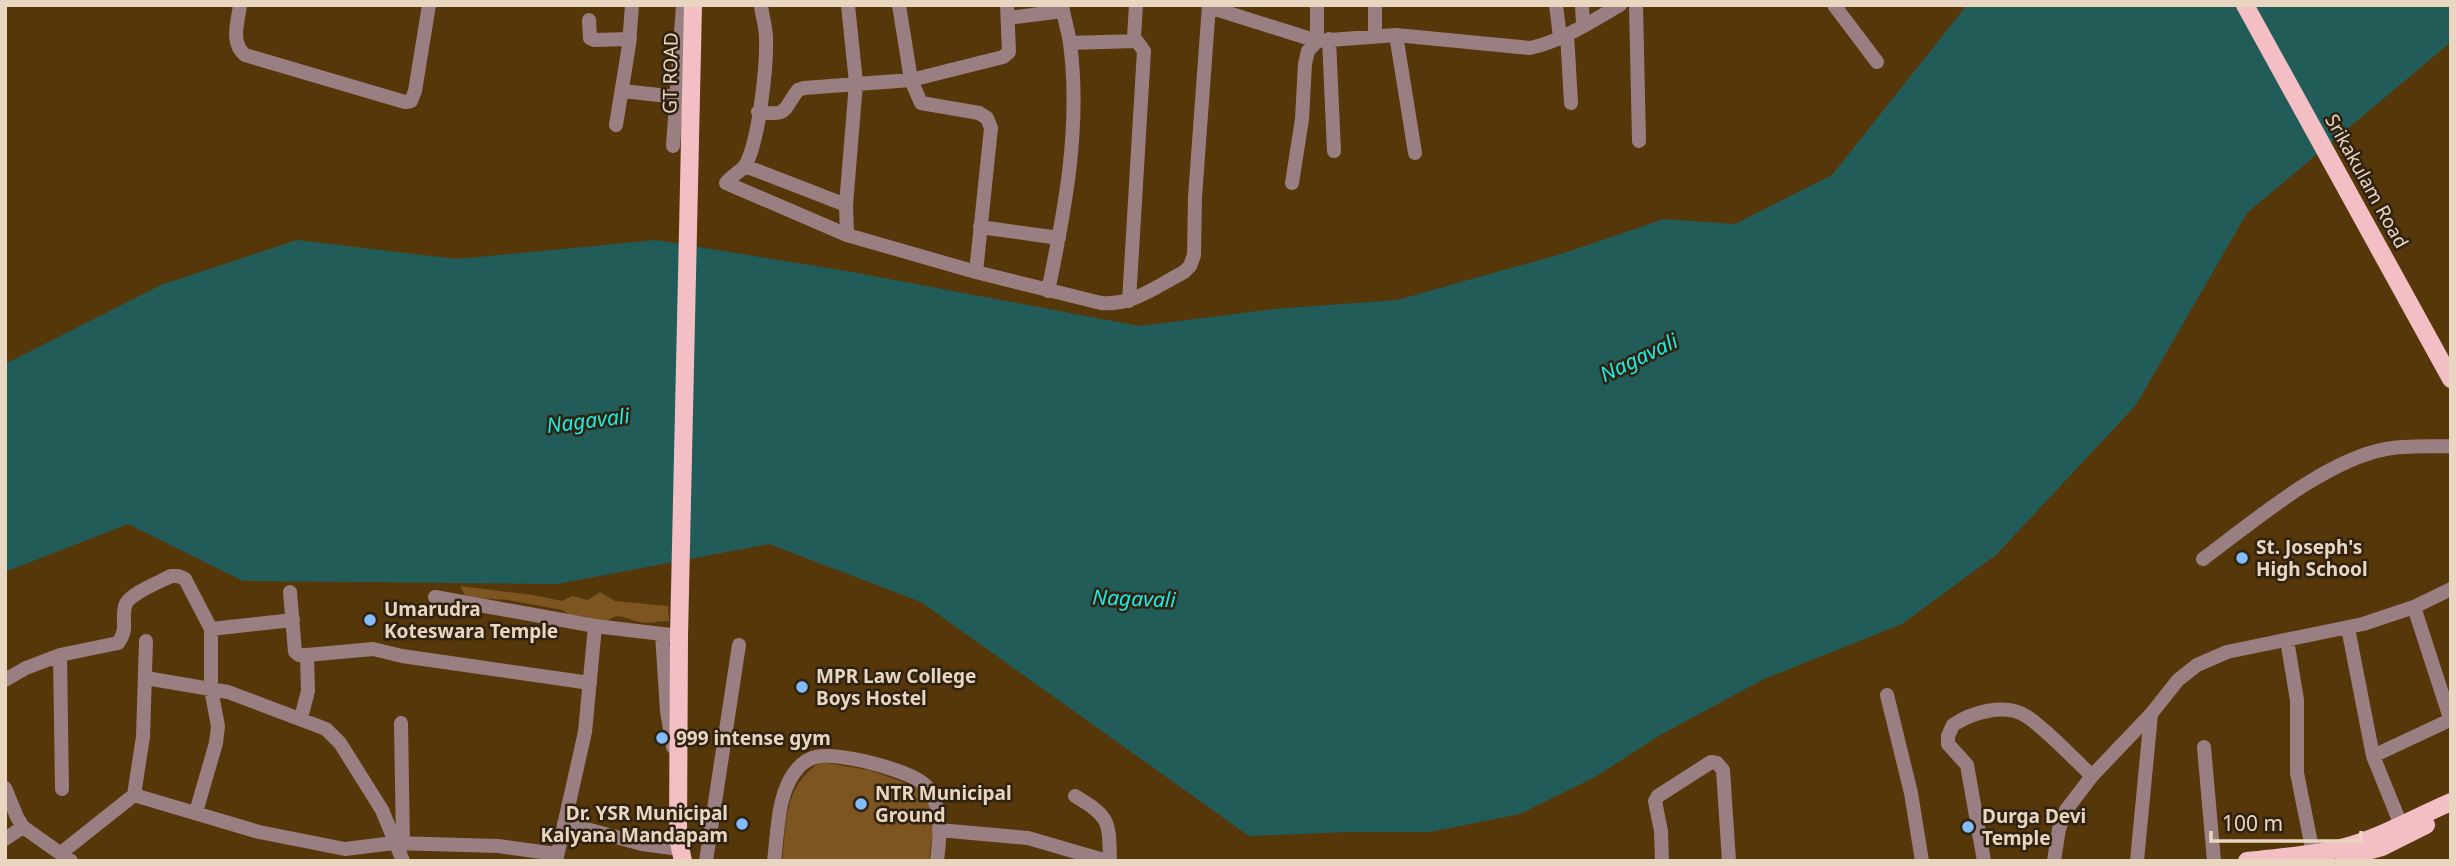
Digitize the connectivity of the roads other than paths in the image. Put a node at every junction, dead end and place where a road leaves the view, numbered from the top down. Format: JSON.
{"nodes":[{"id":1,"x":240,"y":5,"type":"edge"},
{"id":2,"x":429,"y":5,"type":"edge"},
{"id":3,"x":632,"y":5,"type":"edge"},
{"id":4,"x":683,"y":5,"type":"edge"},
{"id":5,"x":693,"y":5,"type":"edge"},
{"id":6,"x":761,"y":5,"type":"edge"},
{"id":7,"x":848,"y":5,"type":"edge"},
{"id":8,"x":899,"y":5,"type":"edge"},
{"id":9,"x":1136,"y":5,"type":"edge"},
{"id":10,"x":1317,"y":5,"type":"edge"},
{"id":11,"x":1375,"y":5,"type":"edge"},
{"id":12,"x":1556,"y":5,"type":"edge"},
{"id":13,"x":1582,"y":5,"type":"edge"},
{"id":14,"x":1620,"y":5,"type":"edge"},
{"id":15,"x":1636,"y":5,"type":"edge"},
{"id":16,"x":1834,"y":5,"type":"edge"},
{"id":17,"x":2245,"y":5,"type":"edge"},
{"id":18,"x":1209,"y":6,"type":"edge"},
{"id":19,"x":1063,"y":8,"type":"edge"},
{"id":20,"x":1008,"y":11,"type":"edge"},
{"id":21,"x":589,"y":20,"type":"dead end"},
{"id":22,"x":1583,"y":25,"type":"junction"},
{"id":23,"x":1375,"y":35,"type":"junction"},
{"id":24,"x":1396,"y":35,"type":"junction"},
{"id":25,"x":1564,"y":35,"type":"junction"},
{"id":26,"x":630,"y":39,"type":"junction"},
{"id":27,"x":1323,"y":40,"type":"junction"},
{"id":28,"x":1136,"y":41,"type":"junction"},
{"id":29,"x":1070,"y":43,"type":"junction"},
{"id":30,"x":1877,"y":61,"type":"dead end"},
{"id":31,"x":911,"y":80,"type":"junction"},
{"id":32,"x":856,"y":83,"type":"junction"},
{"id":33,"x":622,"y":91,"type":"junction"},
{"id":34,"x":678,"y":97,"type":"junction"},
{"id":35,"x":1570,"y":103,"type":"dead end"},
{"id":36,"x":758,"y":112,"type":"junction"},
{"id":37,"x":616,"y":125,"type":"dead end"},
{"id":38,"x":1639,"y":141,"type":"dead end"},
{"id":39,"x":682,"y":144,"type":"junction"},
{"id":40,"x":1334,"y":151,"type":"dead end"},
{"id":41,"x":1415,"y":153,"type":"dead end"},
{"id":42,"x":745,"y":166,"type":"junction"},
{"id":43,"x":1292,"y":183,"type":"dead end"},
{"id":44,"x":846,"y":205,"type":"junction"},
{"id":45,"x":981,"y":227,"type":"junction"},
{"id":46,"x":847,"y":235,"type":"junction"},
{"id":47,"x":1059,"y":238,"type":"junction"},
{"id":48,"x":976,"y":272,"type":"junction"},
{"id":49,"x":1048,"y":291,"type":"junction"},
{"id":50,"x":1129,"y":301,"type":"junction"},
{"id":51,"x":2451,"y":379,"type":"edge"},
{"id":52,"x":2451,"y":446,"type":"edge"},
{"id":53,"x":2203,"y":559,"type":"dead end"},
{"id":54,"x":2451,"y":589,"type":"edge"},
{"id":55,"x":290,"y":592,"type":"dead end"},
{"id":56,"x":435,"y":597,"type":"dead end"},
{"id":57,"x":2414,"y":607,"type":"junction"},
{"id":58,"x":293,"y":620,"type":"junction"},
{"id":59,"x":595,"y":626,"type":"junction"},
{"id":60,"x":2348,"y":628,"type":"junction"},
{"id":61,"x":211,"y":629,"type":"junction"},
{"id":62,"x":670,"y":635,"type":"junction"},
{"id":63,"x":2287,"y":640,"type":"junction"},
{"id":64,"x":146,"y":641,"type":"dead end"},
{"id":65,"x":739,"y":645,"type":"dead end"},
{"id":66,"x":60,"y":655,"type":"junction"},
{"id":67,"x":307,"y":655,"type":"junction"},
{"id":68,"x":146,"y":678,"type":"junction"},
{"id":69,"x":5,"y":680,"type":"edge"},
{"id":70,"x":590,"y":683,"type":"junction"},
{"id":71,"x":211,"y":689,"type":"junction"},
{"id":72,"x":1888,"y":695,"type":"dead end"},
{"id":73,"x":2151,"y":714,"type":"junction"},
{"id":74,"x":301,"y":718,"type":"junction"},
{"id":75,"x":2451,"y":720,"type":"edge"},
{"id":76,"x":401,"y":723,"type":"dead end"},
{"id":77,"x":2204,"y":747,"type":"dead end"},
{"id":78,"x":2373,"y":756,"type":"junction"},
{"id":79,"x":2092,"y":776,"type":"junction"},
{"id":80,"x":5,"y":788,"type":"edge"},
{"id":81,"x":62,"y":789,"type":"dead end"},
{"id":82,"x":134,"y":795,"type":"junction"},
{"id":83,"x":1074,"y":796,"type":"dead end"},
{"id":84,"x":2451,"y":802,"type":"edge"},
{"id":85,"x":2451,"y":811,"type":"edge"},
{"id":86,"x":196,"y":812,"type":"junction"},
{"id":87,"x":564,"y":823,"type":"junction"},
{"id":88,"x":2401,"y":825,"type":"junction"},
{"id":89,"x":23,"y":827,"type":"junction"},
{"id":90,"x":939,"y":830,"type":"junction"},
{"id":91,"x":5,"y":839,"type":"edge"},
{"id":92,"x":399,"y":843,"type":"junction"},
{"id":93,"x":2354,"y":853,"type":"edge"},
{"id":94,"x":682,"y":855,"type":"edge"},
{"id":95,"x":66,"y":857,"type":"edge"},
{"id":96,"x":2320,"y":857,"type":"edge"},
{"id":97,"x":556,"y":858,"type":"edge"},
{"id":98,"x":403,"y":861,"type":"edge"},
{"id":99,"x":706,"y":861,"type":"edge"},
{"id":100,"x":774,"y":861,"type":"edge"},
{"id":101,"x":937,"y":861,"type":"edge"},
{"id":102,"x":1109,"y":861,"type":"edge"},
{"id":103,"x":1662,"y":861,"type":"edge"},
{"id":104,"x":1728,"y":861,"type":"edge"},
{"id":105,"x":1922,"y":861,"type":"edge"},
{"id":106,"x":1984,"y":861,"type":"edge"},
{"id":107,"x":2054,"y":861,"type":"edge"},
{"id":108,"x":2137,"y":861,"type":"edge"},
{"id":109,"x":2214,"y":861,"type":"edge"},
{"id":110,"x":2247,"y":861,"type":"edge"}],
"edges":[{"from":1,"to":2,"type":"street"},
{"from":3,"to":26,"type":"street"},
{"from":4,"to":34,"type":"street"},
{"from":5,"to":39,"type":"main road","name":"GT ROAD"},
{"from":6,"to":36,"type":"street"},
{"from":7,"to":32,"type":"street"},
{"from":8,"to":31,"type":"street"},
{"from":9,"to":28,"type":"street"},
{"from":10,"to":27,"type":"street"},
{"from":11,"to":23,"type":"street"},
{"from":12,"to":25,"type":"street"},
{"from":13,"to":22,"type":"street"},
{"from":14,"to":22,"type":"street"},
{"from":15,"to":38,"type":"street"},
{"from":16,"to":30,"type":"street"},
{"from":17,"to":51,"type":"main road","name":"Srikakulam Road"},
{"from":18,"to":27,"type":"street"},
{"from":18,"to":50,"type":"street"},
{"from":19,"to":20,"type":"street"},
{"from":19,"to":29,"type":"street"},
{"from":20,"to":31,"type":"street"},
{"from":21,"to":26,"type":"street"},
{"from":22,"to":25,"type":"street"},
{"from":23,"to":24,"type":"street"},
{"from":23,"to":27,"type":"street"},
{"from":24,"to":25,"type":"street"},
{"from":24,"to":41,"type":"street"},
{"from":25,"to":35,"type":"street"},
{"from":26,"to":33,"type":"street"},
{"from":27,"to":40,"type":"street"},
{"from":27,"to":43,"type":"street"},
{"from":28,"to":29,"type":"street"},
{"from":28,"to":50,"type":"street"},
{"from":29,"to":47,"type":"street"},
{"from":31,"to":32,"type":"street"},
{"from":31,"to":45,"type":"street"},
{"from":32,"to":36,"type":"street"},
{"from":32,"to":44,"type":"street"},
{"from":33,"to":34,"type":"street"},
{"from":33,"to":37,"type":"street"},
{"from":34,"to":39,"type":"street"},
{"from":36,"to":42,"type":"street"},
{"from":39,"to":62,"type":"main road","name":"GT ROAD"},
{"from":42,"to":44,"type":"street"},
{"from":42,"to":46,"type":"street"},
{"from":44,"to":46,"type":"street"},
{"from":45,"to":47,"type":"street"},
{"from":45,"to":48,"type":"street"},
{"from":46,"to":48,"type":"street"},
{"from":47,"to":49,"type":"street"},
{"from":48,"to":49,"type":"street"},
{"from":49,"to":50,"type":"street"},
{"from":52,"to":53,"type":"street"},
{"from":54,"to":57,"type":"street"},
{"from":55,"to":58,"type":"street"},
{"from":56,"to":59,"type":"street"},
{"from":57,"to":60,"type":"street"},
{"from":57,"to":75,"type":"street"},
{"from":58,"to":61,"type":"street"},
{"from":58,"to":67,"type":"street"},
{"from":59,"to":62,"type":"street"},
{"from":59,"to":70,"type":"street"},
{"from":60,"to":63,"type":"street"},
{"from":60,"to":78,"type":"street"},
{"from":61,"to":66,"type":"street"},
{"from":61,"to":71,"type":"street"},
{"from":62,"to":94,"type":"main road"},
{"from":63,"to":73,"type":"street"},
{"from":63,"to":96,"type":"street"},
{"from":64,"to":68,"type":"street"},
{"from":65,"to":99,"type":"street"},
{"from":66,"to":69,"type":"street"},
{"from":66,"to":81,"type":"street"},
{"from":67,"to":70,"type":"street"},
{"from":67,"to":74,"type":"street"},
{"from":68,"to":71,"type":"street"},
{"from":68,"to":82,"type":"street"},
{"from":70,"to":87,"type":"street"},
{"from":71,"to":74,"type":"street"},
{"from":71,"to":86,"type":"street"},
{"from":72,"to":105,"type":"street"},
{"from":73,"to":79,"type":"street"},
{"from":73,"to":108,"type":"street"},
{"from":74,"to":92,"type":"street"},
{"from":75,"to":78,"type":"street"},
{"from":76,"to":92,"type":"street"},
{"from":77,"to":109,"type":"street"},
{"from":78,"to":88,"type":"street"},
{"from":79,"to":106,"type":"street"},
{"from":79,"to":107,"type":"street"},
{"from":80,"to":89,"type":"street"},
{"from":82,"to":86,"type":"street"},
{"from":82,"to":95,"type":"street"},
{"from":83,"to":102,"type":"street"},
{"from":84,"to":88,"type":"main road"},
{"from":85,"to":93,"type":"main road"},
{"from":86,"to":92,"type":"street"},
{"from":87,"to":94,"type":"street"},
{"from":87,"to":97,"type":"street"},
{"from":88,"to":93,"type":"main road"},
{"from":89,"to":91,"type":"street"},
{"from":89,"to":95,"type":"street"},
{"from":90,"to":100,"type":"street"},
{"from":90,"to":101,"type":"street"},
{"from":90,"to":102,"type":"street"},
{"from":92,"to":97,"type":"street"},
{"from":92,"to":98,"type":"street"},
{"from":93,"to":96,"type":"main road"},
{"from":96,"to":110,"type":"main road"},
{"from":103,"to":104,"type":"street"}]}
